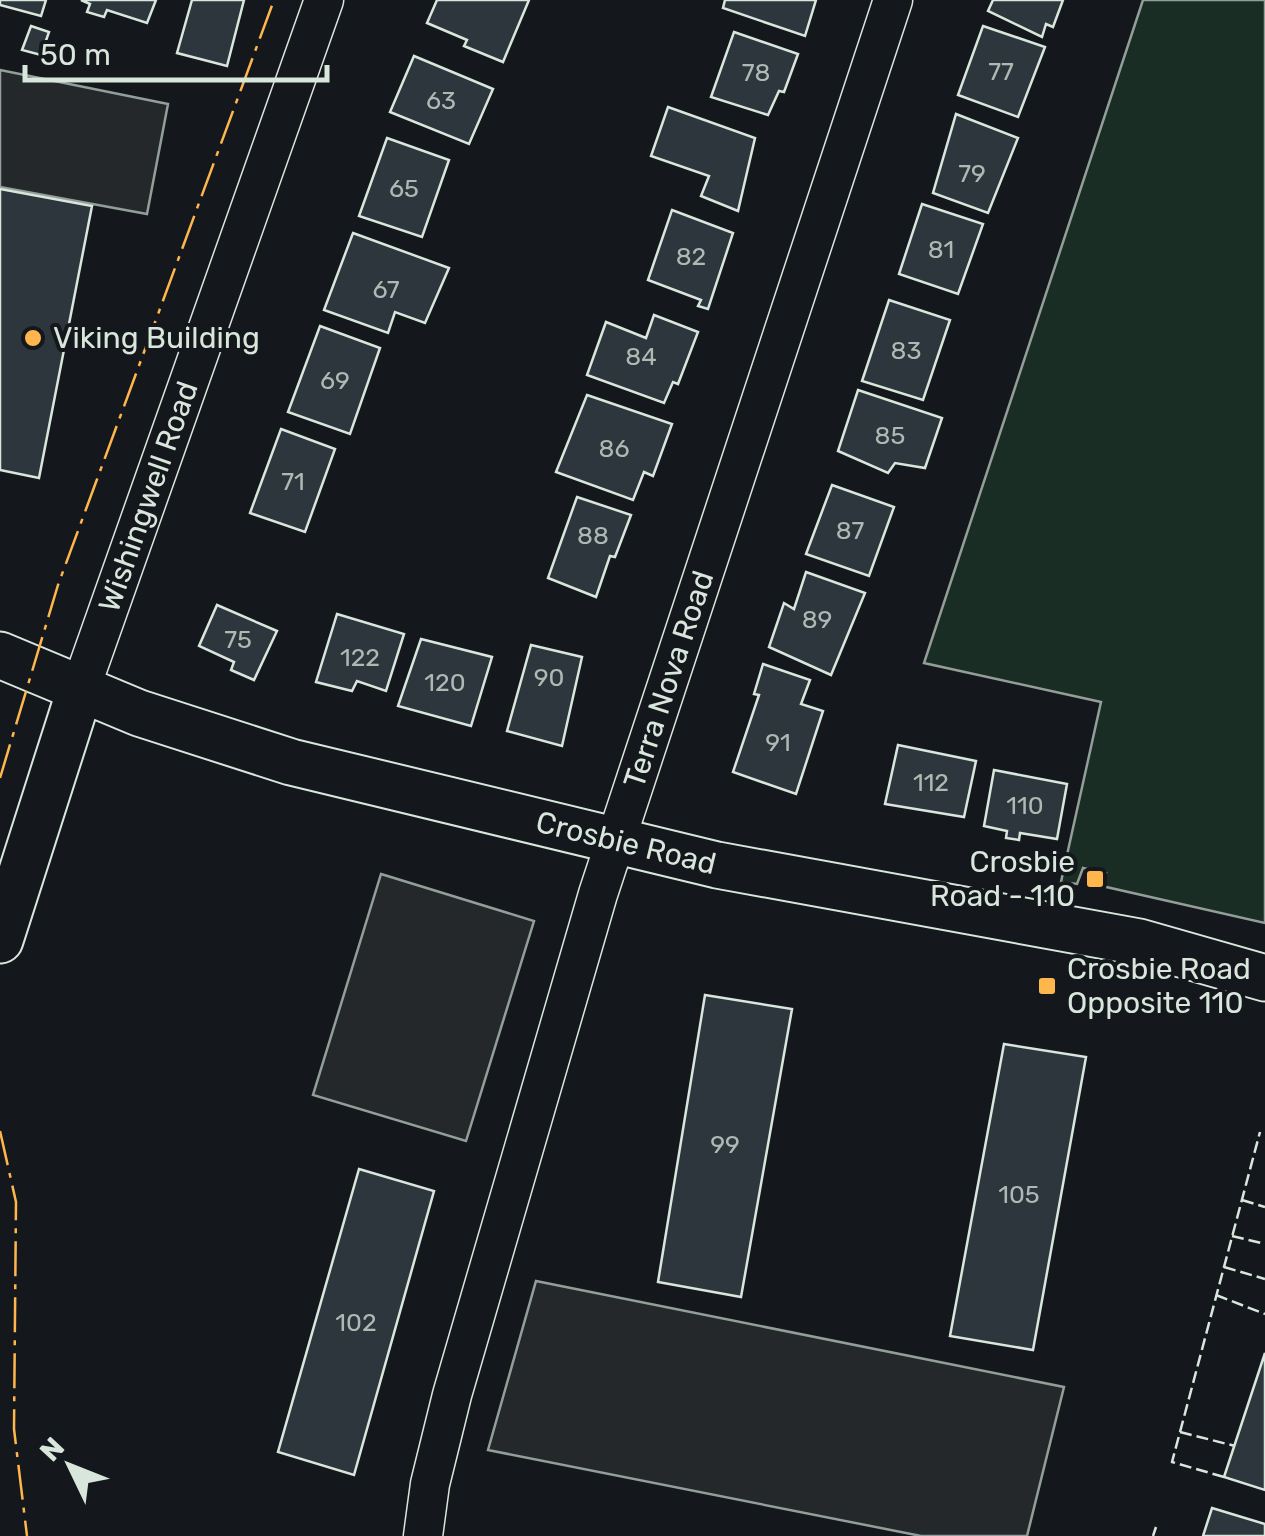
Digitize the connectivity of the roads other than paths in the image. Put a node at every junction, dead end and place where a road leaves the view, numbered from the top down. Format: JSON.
{"nodes":[{"id":1,"x":324,"y":0,"type":"edge"},
{"id":2,"x":894,"y":0,"type":"edge"},
{"id":3,"x":0,"y":655,"type":"edge"},
{"id":4,"x":81,"y":687,"type":"junction"},
{"id":5,"x":614,"y":841,"type":"junction"},
{"id":6,"x":0,"y":940,"type":"edge"},
{"id":7,"x":1265,"y":978,"type":"edge"},
{"id":8,"x":422,"y":1536,"type":"edge"}],
"edges":[{"from":1,"to":4,"type":"street","name":"Wishingwell Road"},
{"from":2,"to":5,"type":"street","name":"Terra Nova Road"},
{"from":3,"to":4,"type":"street","name":"Crosbie Road"},
{"from":4,"to":5,"type":"street","name":"Crosbie Road"},
{"from":4,"to":6,"type":"street","name":"Wishingwell Road"},
{"from":5,"to":7,"type":"street","name":"Crosbie Road"},
{"from":5,"to":8,"type":"street","name":"Terra Nova Road"}]}
